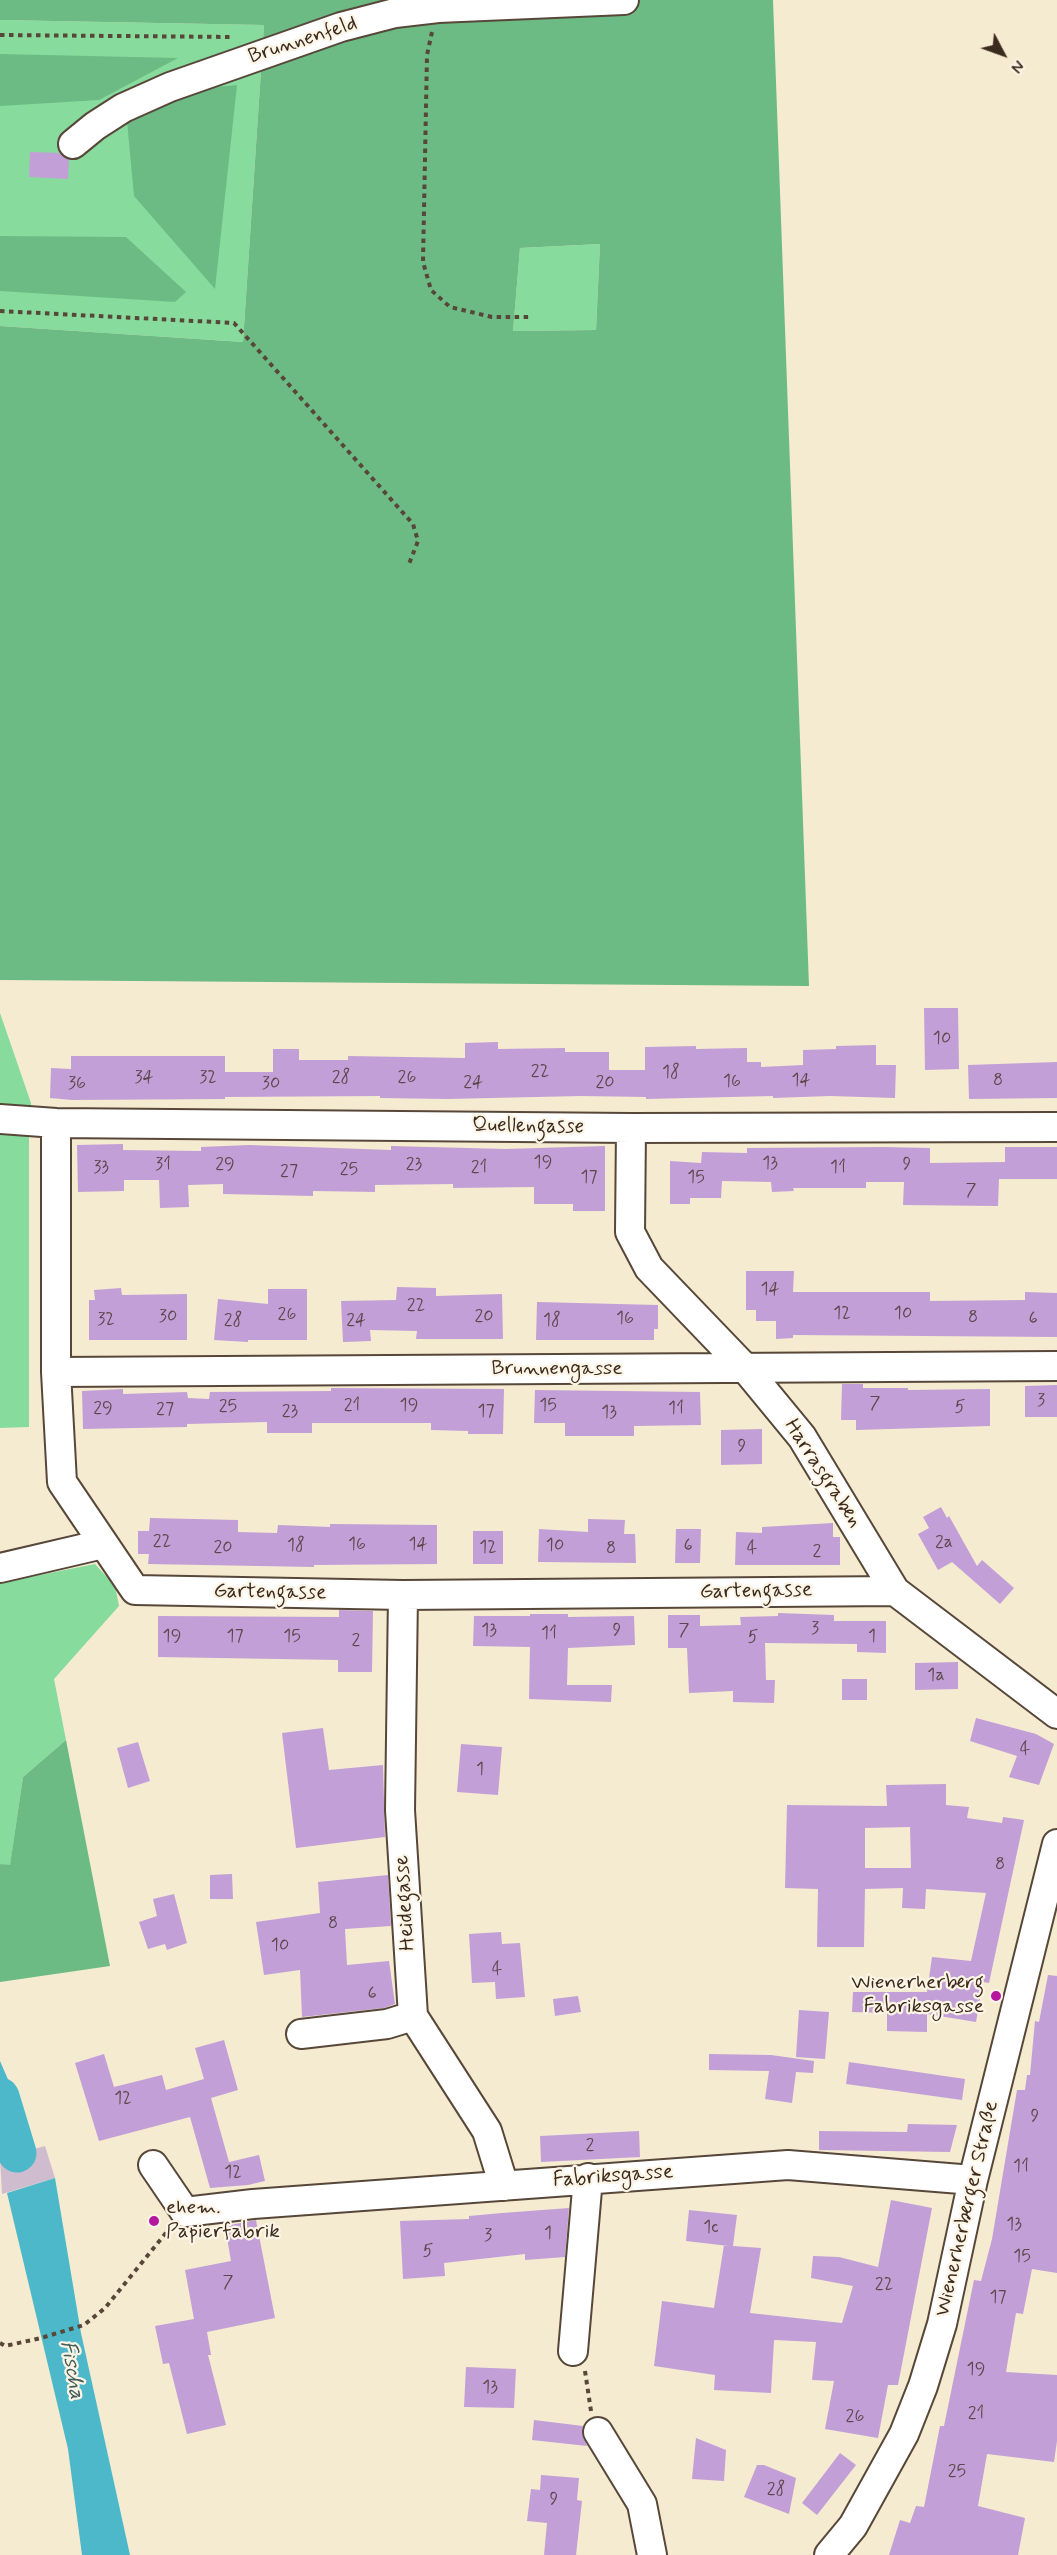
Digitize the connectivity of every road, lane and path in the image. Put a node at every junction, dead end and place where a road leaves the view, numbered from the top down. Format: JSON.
{"nodes":[{"id":1,"x":624,"y":0,"type":"edge"},
{"id":2,"x":438,"y":8,"type":"junction"},
{"id":3,"x":0,"y":35,"type":"edge"},
{"id":4,"x":270,"y":51,"type":"junction"},
{"id":5,"x":73,"y":144,"type":"dead end"},
{"id":6,"x":0,"y":311,"type":"edge"},
{"id":7,"x":529,"y":317,"type":"dead end"},
{"id":8,"x":409,"y":564,"type":"dead end"},
{"id":9,"x":0,"y":1119,"type":"edge"},
{"id":10,"x":56,"y":1123,"type":"junction"},
{"id":11,"x":1057,"y":1127,"type":"edge"},
{"id":12,"x":632,"y":1128,"type":"junction"},
{"id":13,"x":1057,"y":1366,"type":"edge"},
{"id":14,"x":746,"y":1369,"type":"junction"},
{"id":15,"x":56,"y":1372,"type":"junction"},
{"id":16,"x":103,"y":1544,"type":"junction"},
{"id":17,"x":0,"y":1568,"type":"edge"},
{"id":18,"x":895,"y":1591,"type":"junction"},
{"id":19,"x":403,"y":1595,"type":"junction"},
{"id":20,"x":1057,"y":1714,"type":"edge"},
{"id":21,"x":1057,"y":1844,"type":"edge"},
{"id":22,"x":413,"y":2016,"type":"junction"},
{"id":23,"x":301,"y":2034,"type":"dead end"},
{"id":24,"x":153,"y":2165,"type":"dead end"},
{"id":25,"x":588,"y":2178,"type":"junction"},
{"id":26,"x":973,"y":2180,"type":"junction"},
{"id":27,"x":504,"y":2186,"type":"junction"},
{"id":28,"x":185,"y":2212,"type":"junction"},
{"id":29,"x":0,"y":2343,"type":"edge"},
{"id":30,"x":573,"y":2351,"type":"joint"},
{"id":31,"x":598,"y":2432,"type":"joint"},
{"id":32,"x":652,"y":2553,"type":"edge"},
{"id":33,"x":829,"y":2555,"type":"edge"}],
"edges":[{"from":1,"to":2,"type":"street","name":"Brunnenfeld"},
{"from":2,"to":4,"type":"street","name":"Brunnenfeld"},
{"from":2,"to":7,"type":"path"},
{"from":3,"to":4,"type":"path"},
{"from":4,"to":5,"type":"street","name":"Brunnenfeld"},
{"from":6,"to":8,"type":"path"},
{"from":9,"to":10,"type":"street","name":"Quellengasse"},
{"from":10,"to":12,"type":"street","name":"Quellengasse"},
{"from":10,"to":15,"type":"street","name":"Gartengasse"},
{"from":11,"to":12,"type":"street","name":"Quellengasse"},
{"from":12,"to":14,"type":"street","name":"Harrasgraben"},
{"from":13,"to":14,"type":"street","name":"Brunnengasse"},
{"from":14,"to":15,"type":"street","name":"Brunnengasse"},
{"from":14,"to":18,"type":"street","name":"Harrasgraben"},
{"from":15,"to":16,"type":"street","name":"Gartengasse"},
{"from":16,"to":17,"type":"street"},
{"from":16,"to":19,"type":"street","name":"Gartengasse"},
{"from":18,"to":19,"type":"street","name":"Gartengasse"},
{"from":18,"to":20,"type":"street","name":"Harrasgraben"},
{"from":19,"to":22,"type":"street","name":"Heidegasse"},
{"from":21,"to":26,"type":"street","name":"Wienerherberger Straße"},
{"from":22,"to":23,"type":"street"},
{"from":22,"to":27,"type":"street","name":"Heidegasse"},
{"from":24,"to":28,"type":"street"},
{"from":25,"to":26,"type":"street","name":"Fabriksgasse"},
{"from":25,"to":27,"type":"street","name":"Fabriksgasse"},
{"from":25,"to":30,"type":"street"},
{"from":26,"to":33,"type":"street","name":"Wienerherberger Straße"},
{"from":27,"to":28,"type":"street","name":"Fabriksgasse"},
{"from":28,"to":29,"type":"path"},
{"from":30,"to":31,"type":"path"},
{"from":31,"to":32,"type":"street"}]}
